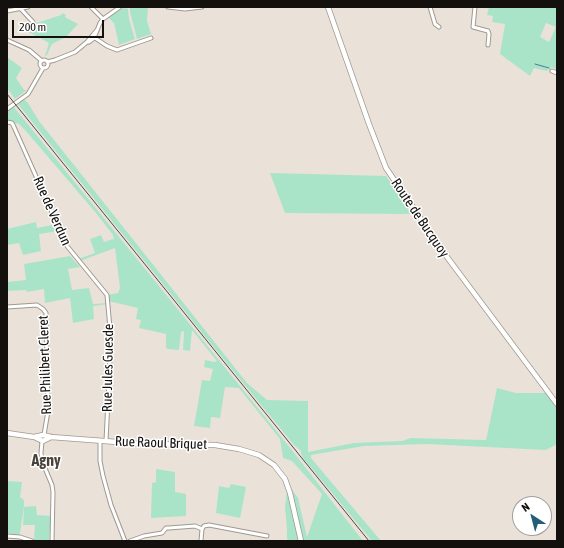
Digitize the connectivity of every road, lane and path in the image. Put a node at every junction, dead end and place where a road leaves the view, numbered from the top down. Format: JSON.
{"nodes":[{"id":1,"x":28,"y":7,"type":"edge"},
{"id":2,"x":91,"y":7,"type":"edge"},
{"id":3,"x":120,"y":7,"type":"edge"},
{"id":4,"x":168,"y":7,"type":"edge"},
{"id":5,"x":202,"y":7,"type":"edge"},
{"id":6,"x":430,"y":7,"type":"edge"},
{"id":7,"x":474,"y":7,"type":"edge"},
{"id":8,"x":20,"y":8,"type":"edge"},
{"id":9,"x":328,"y":8,"type":"edge"},
{"id":10,"x":7,"y":11,"type":"edge"},
{"id":11,"x":103,"y":19,"type":"junction"},
{"id":12,"x":33,"y":22,"type":"dead end"},
{"id":13,"x":439,"y":27,"type":"dead end"},
{"id":14,"x":94,"y":37,"type":"junction"},
{"id":15,"x":151,"y":38,"type":"dead end"},
{"id":16,"x":7,"y":40,"type":"edge"},
{"id":17,"x":488,"y":45,"type":"dead end"},
{"id":18,"x":42,"y":61,"type":"junction"},
{"id":19,"x":47,"y":62,"type":"junction"},
{"id":20,"x":43,"y":68,"type":"junction"},
{"id":21,"x":552,"y":71,"type":"dead end"},
{"id":22,"x":557,"y":73,"type":"edge"},
{"id":23,"x":7,"y":109,"type":"edge"},
{"id":24,"x":7,"y":122,"type":"edge"},
{"id":25,"x":107,"y":296,"type":"joint"},
{"id":26,"x":7,"y":307,"type":"edge"},
{"id":27,"x":557,"y":404,"type":"edge"},
{"id":28,"x":7,"y":433,"type":"edge"},
{"id":29,"x":44,"y":438,"type":"junction"},
{"id":30,"x":100,"y":441,"type":"junction"},
{"id":31,"x":106,"y":441,"type":"junction"},
{"id":32,"x":202,"y":528,"type":"junction"},
{"id":33,"x":7,"y":536,"type":"edge"},
{"id":34,"x":267,"y":536,"type":"dead end"},
{"id":35,"x":32,"y":541,"type":"edge"},
{"id":36,"x":52,"y":541,"type":"edge"},
{"id":37,"x":125,"y":541,"type":"edge"},
{"id":38,"x":130,"y":541,"type":"edge"},
{"id":39,"x":201,"y":541,"type":"edge"},
{"id":40,"x":301,"y":541,"type":"edge"}],
"edges":[{"from":1,"to":8,"type":"street"},
{"from":2,"to":11,"type":"street"},
{"from":3,"to":11,"type":"street"},
{"from":4,"to":5,"type":"street"},
{"from":6,"to":13,"type":"street"},
{"from":7,"to":17,"type":"street"},
{"from":8,"to":10,"type":"street"},
{"from":8,"to":12,"type":"street"},
{"from":9,"to":27,"type":"main road","name":"Route de Bucquoy"},
{"from":11,"to":14,"type":"street"},
{"from":14,"to":15,"type":"street"},
{"from":14,"to":19,"type":"street"},
{"from":16,"to":18,"type":"street"},
{"from":18,"to":19,"type":"street"},
{"from":18,"to":20,"type":"street"},
{"from":19,"to":20,"type":"street"},
{"from":20,"to":23,"type":"street"},
{"from":21,"to":22,"type":"street"},
{"from":24,"to":25,"type":"street","name":"Rue de Verdun"},
{"from":25,"to":31,"type":"street","name":"Rue Jules Guesde"},
{"from":26,"to":29,"type":"street","name":"Rue Philibert Cleret"},
{"from":28,"to":29,"type":"main road"},
{"from":29,"to":30,"type":"main road","name":"Rue Raoul Briquet"},
{"from":29,"to":36,"type":"street","name":"Rue Philibert Cleret"},
{"from":30,"to":31,"type":"main road","name":"Rue Raoul Briquet"},
{"from":30,"to":37,"type":"street"},
{"from":31,"to":40,"type":"main road","name":"Rue Raoul Briquet"},
{"from":32,"to":34,"type":"street"},
{"from":32,"to":38,"type":"street"},
{"from":32,"to":39,"type":"street"},
{"from":33,"to":35,"type":"street"}]}
